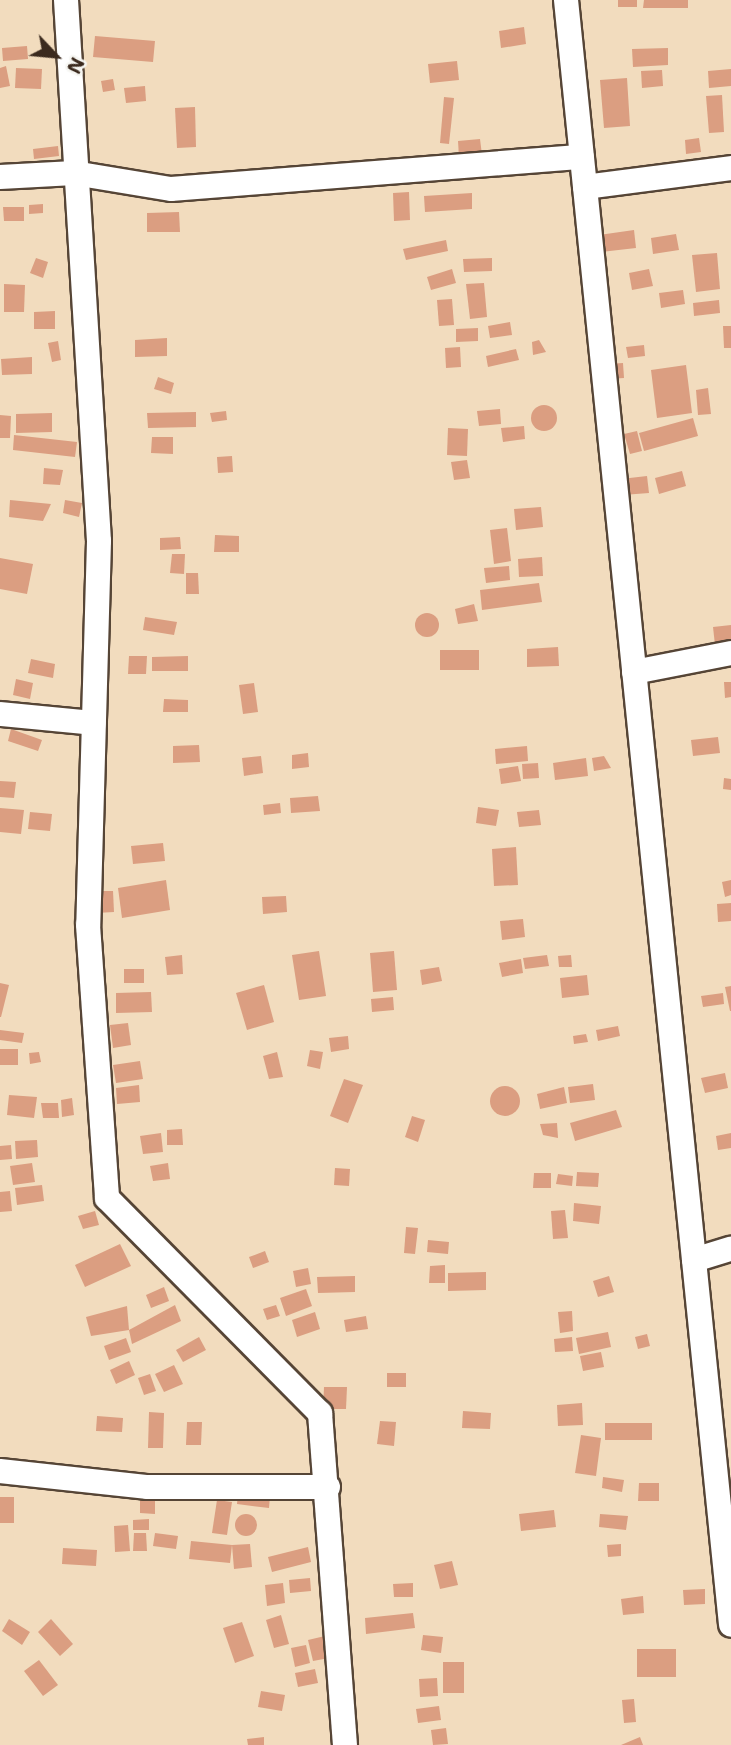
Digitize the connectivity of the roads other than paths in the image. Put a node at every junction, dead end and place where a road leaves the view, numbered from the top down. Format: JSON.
{"nodes":[{"id":1,"x":66,"y":0,"type":"edge"},
{"id":2,"x":566,"y":0,"type":"edge"},
{"id":3,"x":582,"y":157,"type":"junction"},
{"id":4,"x":731,"y":168,"type":"edge"},
{"id":5,"x":74,"y":173,"type":"junction"},
{"id":6,"x":0,"y":177,"type":"edge"},
{"id":7,"x":584,"y":187,"type":"junction"},
{"id":8,"x":731,"y":653,"type":"edge"},
{"id":9,"x":634,"y":672,"type":"junction"},
{"id":10,"x":0,"y":714,"type":"edge"},
{"id":11,"x":94,"y":723,"type":"junction"},
{"id":12,"x":731,"y":1249,"type":"edge"},
{"id":13,"x":694,"y":1260,"type":"junction"},
{"id":14,"x":0,"y":1471,"type":"edge"},
{"id":15,"x":328,"y":1488,"type":"junction"},
{"id":16,"x":731,"y":1625,"type":"edge"},
{"id":17,"x":345,"y":1745,"type":"edge"}],
"edges":[{"from":1,"to":5,"type":"street"},
{"from":2,"to":3,"type":"street"},
{"from":3,"to":5,"type":"street"},
{"from":3,"to":7,"type":"street"},
{"from":4,"to":7,"type":"street"},
{"from":5,"to":6,"type":"street"},
{"from":5,"to":11,"type":"street"},
{"from":7,"to":9,"type":"street"},
{"from":8,"to":9,"type":"street"},
{"from":9,"to":13,"type":"street"},
{"from":10,"to":11,"type":"street"},
{"from":11,"to":15,"type":"street"},
{"from":12,"to":13,"type":"street"},
{"from":13,"to":16,"type":"street"},
{"from":14,"to":15,"type":"street"},
{"from":15,"to":17,"type":"street"}]}
